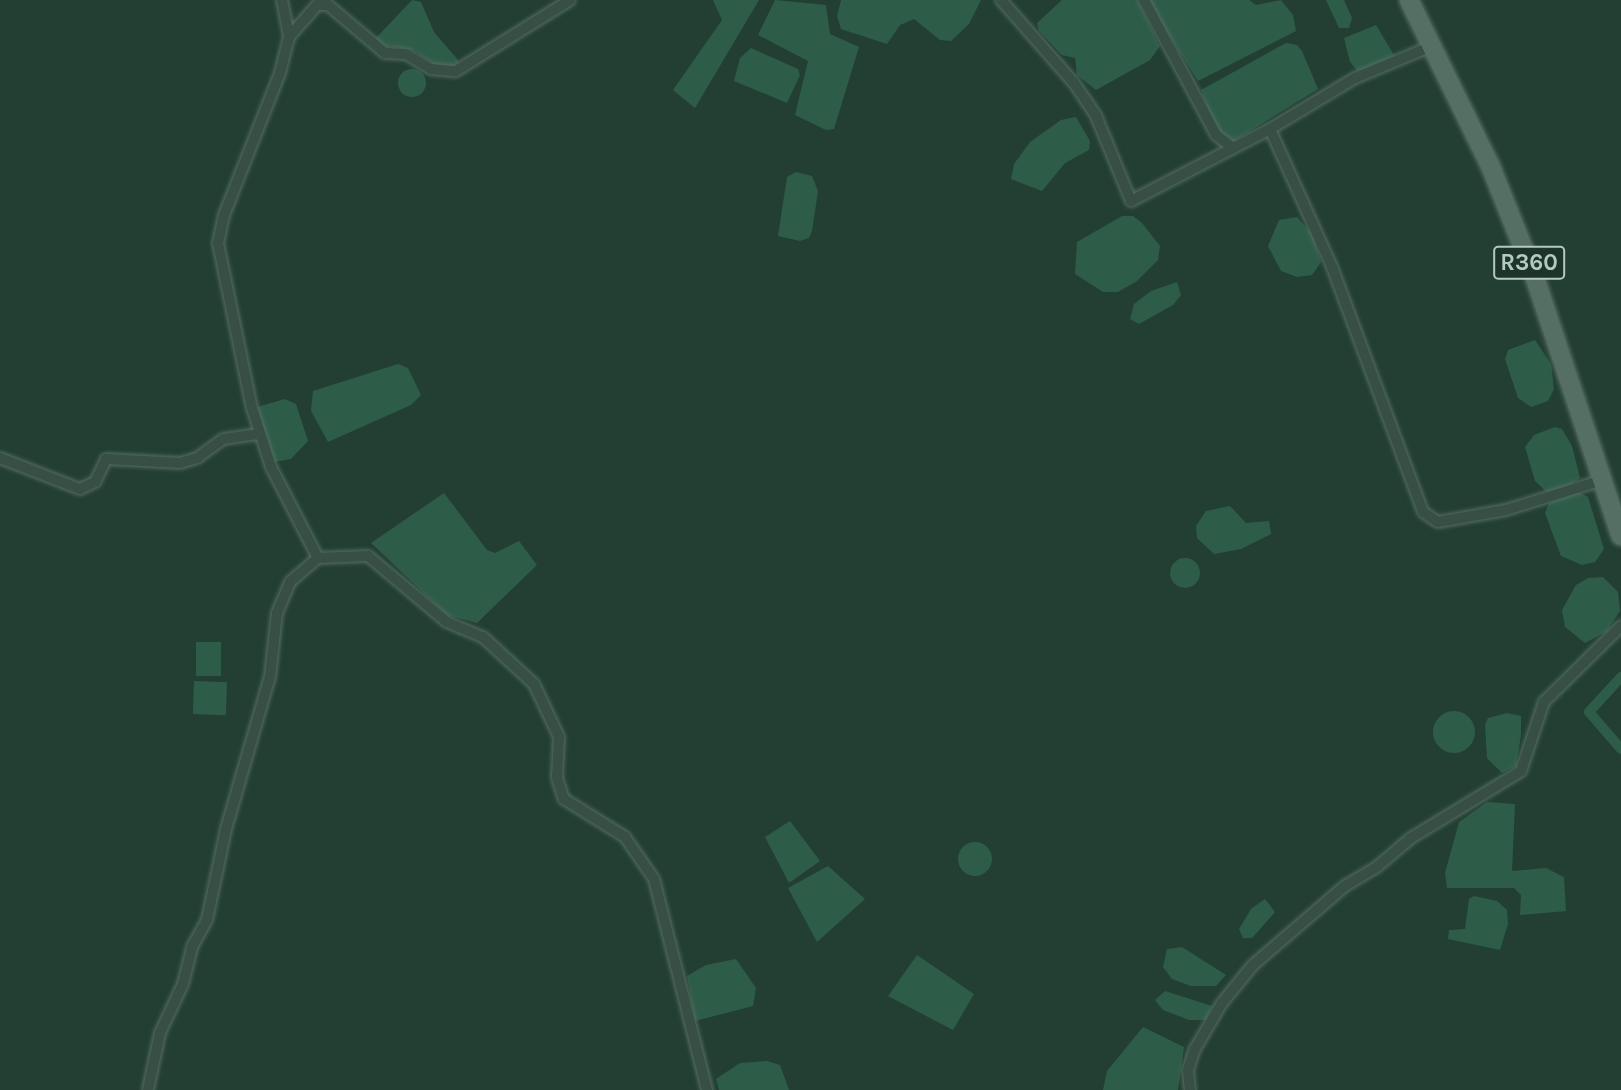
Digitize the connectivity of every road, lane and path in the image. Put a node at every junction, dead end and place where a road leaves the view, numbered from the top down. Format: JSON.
{"nodes":[{"id":1,"x":282,"y":0,"type":"edge"},
{"id":2,"x":570,"y":0,"type":"edge"},
{"id":3,"x":1001,"y":0,"type":"edge"},
{"id":4,"x":1144,"y":0,"type":"edge"},
{"id":5,"x":1409,"y":0,"type":"edge"},
{"id":6,"x":289,"y":37,"type":"junction"},
{"id":7,"x":1432,"y":46,"type":"junction"},
{"id":8,"x":1270,"y":129,"type":"junction"},
{"id":9,"x":1232,"y":147,"type":"junction"},
{"id":10,"x":260,"y":434,"type":"junction"},
{"id":11,"x":0,"y":458,"type":"edge"},
{"id":12,"x":1603,"y":480,"type":"junction"},
{"id":13,"x":1621,"y":537,"type":"edge"},
{"id":14,"x":318,"y":558,"type":"junction"},
{"id":15,"x":1621,"y":626,"type":"edge"},
{"id":16,"x":148,"y":1090,"type":"edge"},
{"id":17,"x":707,"y":1090,"type":"edge"},
{"id":18,"x":1190,"y":1090,"type":"edge"}],
"edges":[{"from":1,"to":6,"type":"street"},
{"from":2,"to":6,"type":"street"},
{"from":3,"to":9,"type":"street"},
{"from":4,"to":9,"type":"street"},
{"from":5,"to":7,"type":"main road","number":"R360"},
{"from":6,"to":10,"type":"street"},
{"from":7,"to":8,"type":"street"},
{"from":7,"to":12,"type":"main road","number":"R360"},
{"from":8,"to":9,"type":"street"},
{"from":8,"to":12,"type":"street"},
{"from":10,"to":11,"type":"street"},
{"from":10,"to":14,"type":"street"},
{"from":12,"to":13,"type":"main road","number":"R360"},
{"from":14,"to":16,"type":"street"},
{"from":14,"to":17,"type":"street"},
{"from":15,"to":18,"type":"street"}]}
